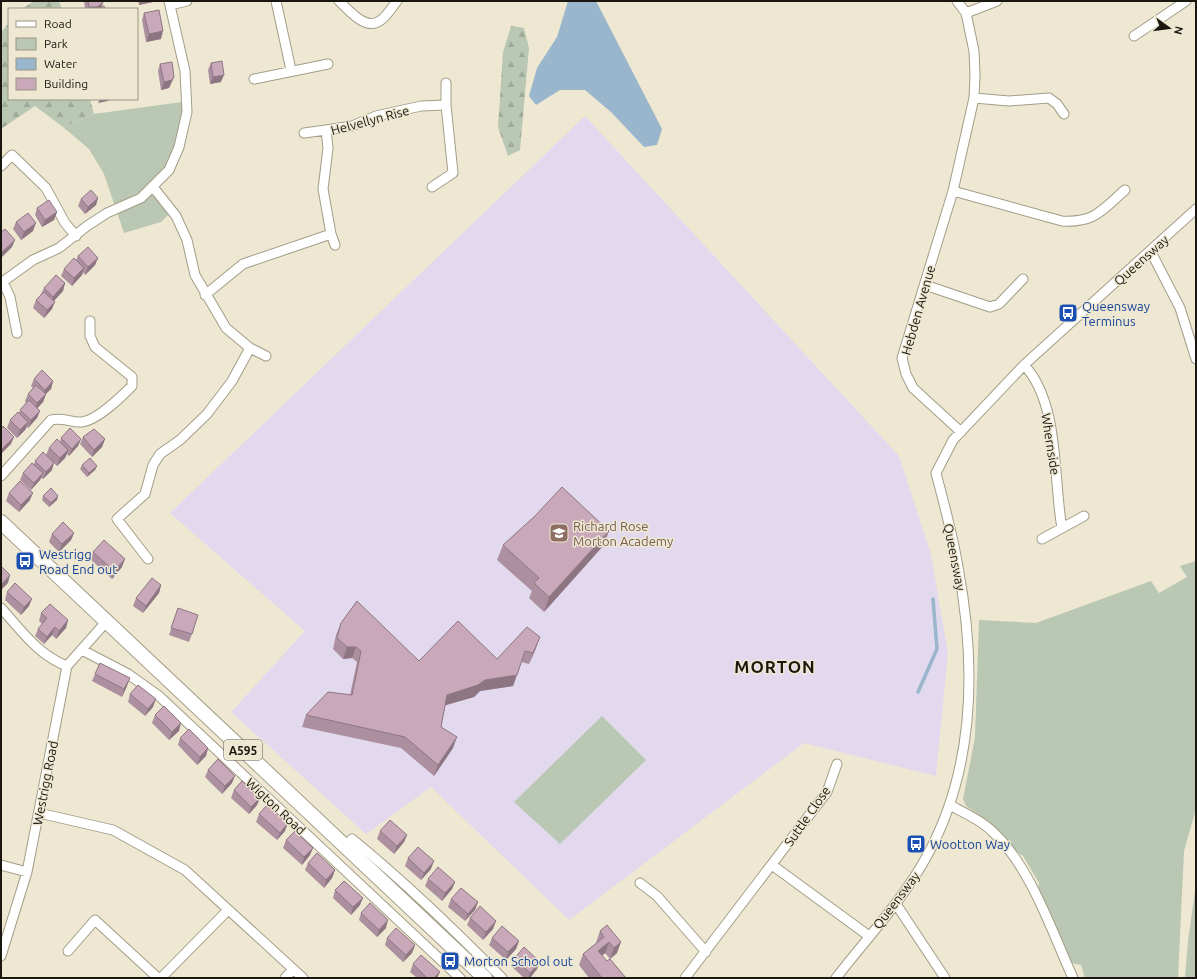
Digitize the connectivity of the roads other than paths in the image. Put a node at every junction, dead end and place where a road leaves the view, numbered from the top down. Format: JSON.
{"nodes":[{"id":1,"x":187,"y":1,"type":"edge"},
{"id":2,"x":276,"y":1,"type":"edge"},
{"id":3,"x":339,"y":1,"type":"edge"},
{"id":4,"x":397,"y":1,"type":"edge"},
{"id":5,"x":957,"y":1,"type":"edge"},
{"id":6,"x":997,"y":1,"type":"edge"},
{"id":7,"x":1186,"y":1,"type":"edge"},
{"id":8,"x":170,"y":3,"type":"edge"},
{"id":9,"x":966,"y":13,"type":"junction"},
{"id":10,"x":1134,"y":36,"type":"dead end"},
{"id":11,"x":328,"y":64,"type":"dead end"},
{"id":12,"x":291,"y":70,"type":"junction"},
{"id":13,"x":254,"y":79,"type":"dead end"},
{"id":14,"x":446,"y":84,"type":"dead end"},
{"id":15,"x":974,"y":98,"type":"junction"},
{"id":16,"x":446,"y":105,"type":"junction"},
{"id":17,"x":1064,"y":114,"type":"dead end"},
{"id":18,"x":326,"y":130,"type":"junction"},
{"id":19,"x":304,"y":133,"type":"dead end"},
{"id":20,"x":1,"y":166,"type":"edge"},
{"id":21,"x":153,"y":187,"type":"junction"},
{"id":22,"x":432,"y":187,"type":"dead end"},
{"id":23,"x":1125,"y":190,"type":"dead end"},
{"id":24,"x":953,"y":191,"type":"junction"},
{"id":25,"x":1196,"y":209,"type":"edge"},
{"id":26,"x":331,"y":234,"type":"junction"},
{"id":27,"x":76,"y":236,"type":"junction"},
{"id":28,"x":336,"y":245,"type":"dead end"},
{"id":29,"x":1151,"y":252,"type":"junction"},
{"id":30,"x":1023,"y":279,"type":"dead end"},
{"id":31,"x":2,"y":283,"type":"edge"},
{"id":32,"x":925,"y":285,"type":"junction"},
{"id":33,"x":205,"y":295,"type":"junction"},
{"id":34,"x":90,"y":321,"type":"dead end"},
{"id":35,"x":17,"y":333,"type":"dead end"},
{"id":36,"x":250,"y":348,"type":"junction"},
{"id":37,"x":266,"y":356,"type":"dead end"},
{"id":38,"x":1196,"y":359,"type":"edge"},
{"id":39,"x":1024,"y":365,"type":"junction"},
{"id":40,"x":962,"y":432,"type":"junction"},
{"id":41,"x":1,"y":476,"type":"edge"},
{"id":42,"x":1084,"y":516,"type":"dead end"},
{"id":43,"x":1,"y":522,"type":"edge"},
{"id":44,"x":1062,"y":528,"type":"junction"},
{"id":45,"x":1042,"y":539,"type":"dead end"},
{"id":46,"x":148,"y":559,"type":"dead end"},
{"id":47,"x":1,"y":608,"type":"edge"},
{"id":48,"x":106,"y":622,"type":"junction"},
{"id":49,"x":82,"y":650,"type":"junction"},
{"id":50,"x":67,"y":666,"type":"junction"},
{"id":51,"x":837,"y":764,"type":"dead end"},
{"id":52,"x":950,"y":805,"type":"junction"},
{"id":53,"x":39,"y":813,"type":"junction"},
{"id":54,"x":346,"y":847,"type":"junction"},
{"id":55,"x":1,"y":865,"type":"edge"},
{"id":56,"x":772,"y":865,"type":"junction"},
{"id":57,"x":27,"y":872,"type":"junction"},
{"id":58,"x":640,"y":883,"type":"dead end"},
{"id":59,"x":896,"y":904,"type":"junction"},
{"id":60,"x":228,"y":910,"type":"junction"},
{"id":61,"x":869,"y":936,"type":"junction"},
{"id":62,"x":68,"y":951,"type":"dead end"},
{"id":63,"x":706,"y":952,"type":"junction"},
{"id":64,"x":1,"y":956,"type":"edge"},
{"id":65,"x":293,"y":969,"type":"junction"},
{"id":66,"x":158,"y":978,"type":"edge"},
{"id":67,"x":161,"y":978,"type":"edge"},
{"id":68,"x":285,"y":978,"type":"edge"},
{"id":69,"x":303,"y":978,"type":"edge"},
{"id":70,"x":460,"y":978,"type":"edge"},
{"id":71,"x":485,"y":978,"type":"edge"},
{"id":72,"x":502,"y":978,"type":"edge"},
{"id":73,"x":685,"y":978,"type":"edge"},
{"id":74,"x":836,"y":978,"type":"edge"},
{"id":75,"x":945,"y":978,"type":"edge"},
{"id":76,"x":1073,"y":978,"type":"edge"}],
"edges":[{"from":1,"to":8,"type":"street"},
{"from":2,"to":12,"type":"street"},
{"from":3,"to":4,"type":"street"},
{"from":5,"to":9,"type":"street","name":"Hebden Avenue"},
{"from":6,"to":9,"type":"street"},
{"from":7,"to":10,"type":"street"},
{"from":8,"to":21,"type":"street"},
{"from":9,"to":15,"type":"street","name":"Hebden Avenue"},
{"from":11,"to":12,"type":"street"},
{"from":12,"to":13,"type":"street"},
{"from":14,"to":16,"type":"street"},
{"from":15,"to":17,"type":"street"},
{"from":15,"to":24,"type":"street","name":"Hebden Avenue"},
{"from":16,"to":18,"type":"street","name":"Helvellyn Rise"},
{"from":16,"to":22,"type":"street"},
{"from":18,"to":19,"type":"street"},
{"from":18,"to":26,"type":"street","name":"Helvellyn Rise"},
{"from":20,"to":27,"type":"street"},
{"from":21,"to":27,"type":"street"},
{"from":21,"to":33,"type":"street"},
{"from":23,"to":24,"type":"street"},
{"from":24,"to":32,"type":"street","name":"Hebden Avenue"},
{"from":25,"to":29,"type":"street","name":"Queensway"},
{"from":26,"to":28,"type":"street","name":"Helvellyn Rise"},
{"from":26,"to":33,"type":"street"},
{"from":27,"to":31,"type":"street"},
{"from":29,"to":38,"type":"street"},
{"from":29,"to":39,"type":"street","name":"Queensway"},
{"from":30,"to":32,"type":"street"},
{"from":31,"to":35,"type":"street"},
{"from":32,"to":40,"type":"street","name":"Hebden Avenue"},
{"from":33,"to":36,"type":"street"},
{"from":34,"to":41,"type":"street"},
{"from":36,"to":37,"type":"street"},
{"from":36,"to":46,"type":"street"},
{"from":39,"to":40,"type":"street","name":"Queensway"},
{"from":39,"to":44,"type":"street","name":"Whernside"},
{"from":40,"to":52,"type":"street","name":"Queensway"},
{"from":42,"to":44,"type":"street"},
{"from":43,"to":48,"type":"main road","name":"Wigton Road","number":"A595"},
{"from":44,"to":45,"type":"street"},
{"from":47,"to":50,"type":"street"},
{"from":48,"to":49,"type":"street"},
{"from":48,"to":54,"type":"main road","name":"Wigton Road","number":"A595"},
{"from":49,"to":50,"type":"street"},
{"from":49,"to":70,"type":"street","name":"Wigton Road"},
{"from":50,"to":53,"type":"street","name":"Westrigg Road"},
{"from":51,"to":56,"type":"street","name":"Suttle Close"},
{"from":52,"to":59,"type":"street","name":"Queensway"},
{"from":52,"to":76,"type":"street"},
{"from":53,"to":57,"type":"street","name":"Westrigg Road"},
{"from":53,"to":60,"type":"street"},
{"from":54,"to":71,"type":"main road","name":"Wigton Road","number":"A595"},
{"from":54,"to":72,"type":"street"},
{"from":55,"to":57,"type":"street"},
{"from":56,"to":61,"type":"street"},
{"from":56,"to":63,"type":"street","name":"Suttle Close"},
{"from":57,"to":64,"type":"street","name":"Westrigg Road"},
{"from":58,"to":63,"type":"street"},
{"from":59,"to":61,"type":"street","name":"Queensway"},
{"from":59,"to":75,"type":"street"},
{"from":60,"to":65,"type":"street"},
{"from":60,"to":67,"type":"street"},
{"from":61,"to":74,"type":"street","name":"Queensway"},
{"from":62,"to":66,"type":"street"},
{"from":63,"to":73,"type":"street","name":"Suttle Close"},
{"from":65,"to":68,"type":"street"},
{"from":65,"to":69,"type":"street"}]}
